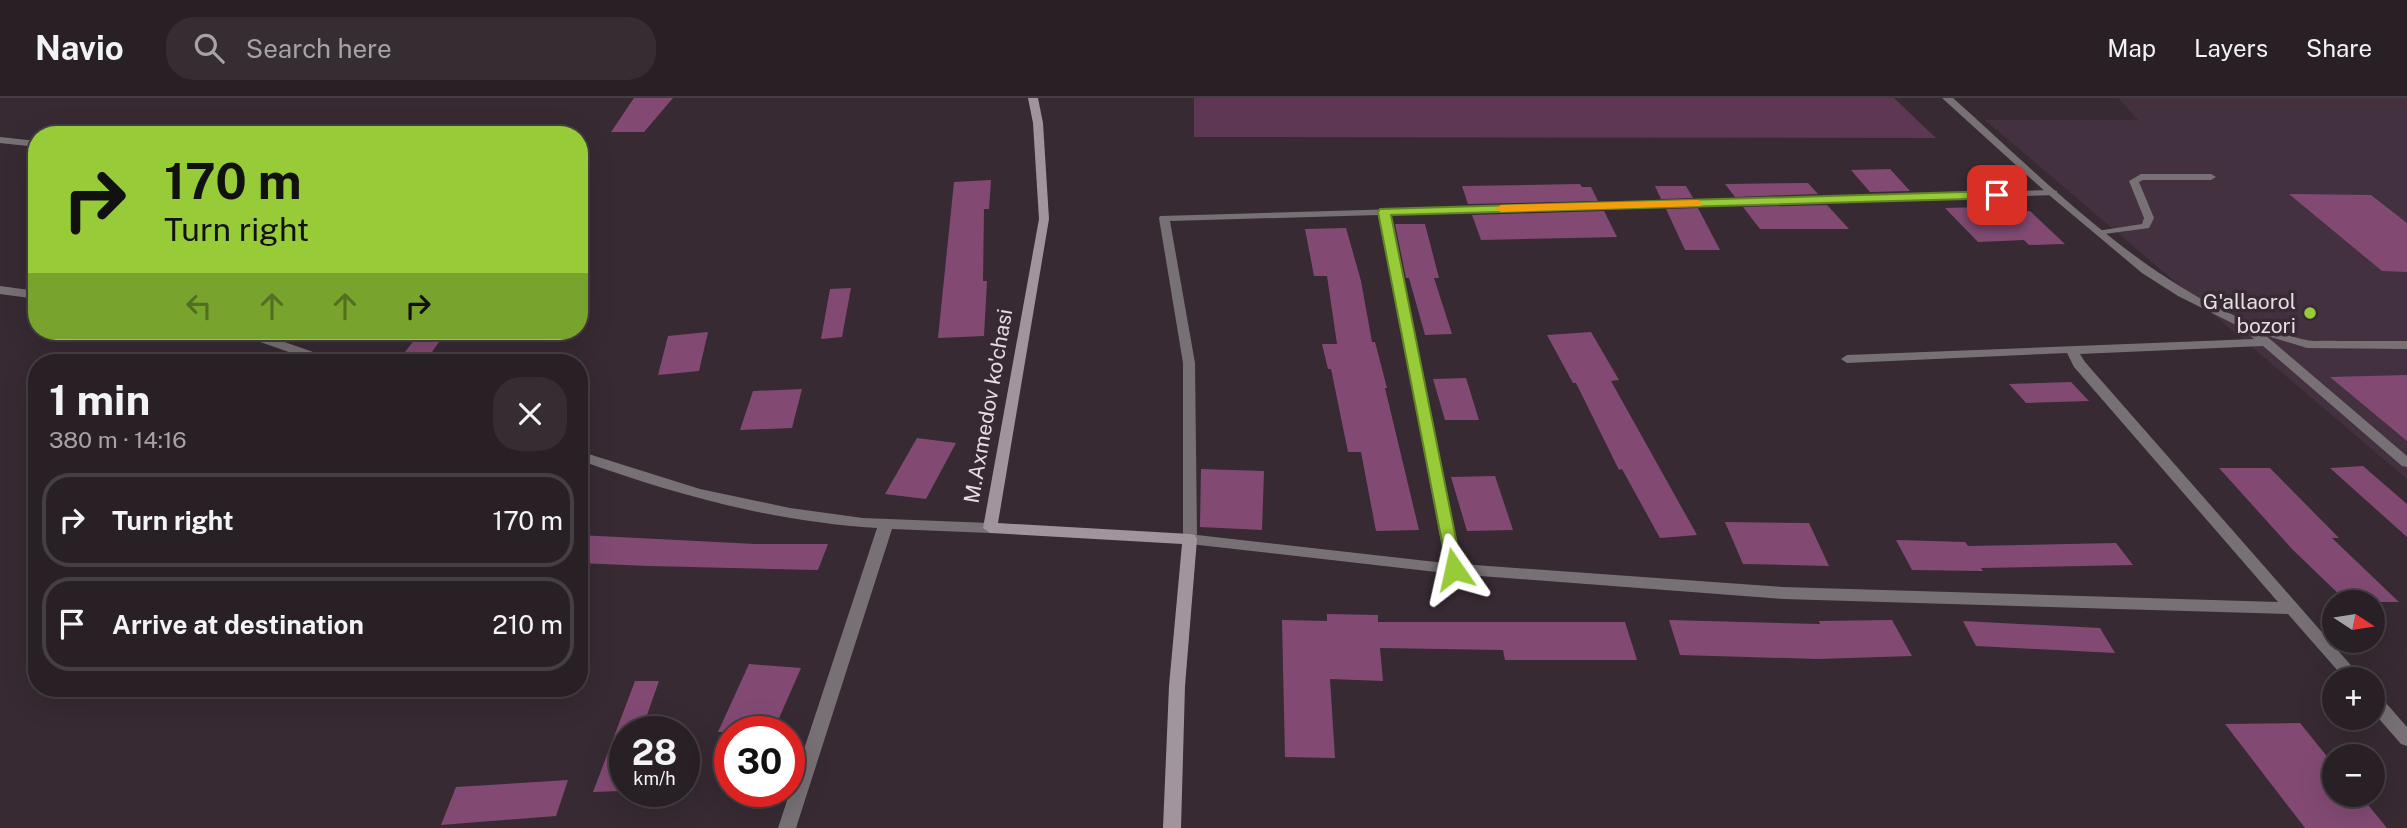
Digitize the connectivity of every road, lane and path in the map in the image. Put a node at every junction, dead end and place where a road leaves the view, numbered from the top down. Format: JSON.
{"nodes":[{"id":1,"x":1033,"y":98,"type":"edge"},
{"id":2,"x":1947,"y":98,"type":"edge"},
{"id":3,"x":0,"y":140,"type":"edge"},
{"id":4,"x":28,"y":143,"type":"edge"},
{"id":5,"x":2211,"y":177,"type":"dead end"},
{"id":6,"x":2053,"y":193,"type":"junction"},
{"id":7,"x":1384,"y":212,"type":"junction"},
{"id":8,"x":2100,"y":233,"type":"junction"},
{"id":9,"x":0,"y":290,"type":"edge"},
{"id":10,"x":28,"y":294,"type":"edge"},
{"id":11,"x":2246,"y":326,"type":"junction"},
{"id":12,"x":267,"y":340,"type":"edge"},
{"id":13,"x":2265,"y":342,"type":"junction"},
{"id":14,"x":2407,"y":345,"type":"edge"},
{"id":15,"x":2078,"y":349,"type":"junction"},
{"id":16,"x":306,"y":354,"type":"edge"},
{"id":17,"x":1847,"y":359,"type":"dead end"},
{"id":18,"x":588,"y":458,"type":"edge"},
{"id":19,"x":2407,"y":463,"type":"edge"},
{"id":20,"x":887,"y":523,"type":"junction"},
{"id":21,"x":990,"y":528,"type":"junction"},
{"id":22,"x":1190,"y":539,"type":"junction"},
{"id":23,"x":1454,"y":569,"type":"junction"},
{"id":24,"x":2293,"y":608,"type":"junction"},
{"id":25,"x":2345,"y":667,"type":"edge"},
{"id":26,"x":2385,"y":714,"type":"edge"},
{"id":27,"x":2407,"y":739,"type":"edge"},
{"id":28,"x":787,"y":828,"type":"edge"},
{"id":29,"x":1172,"y":828,"type":"edge"}],
"edges":[{"from":1,"to":21,"type":"main road","name":"M.Axmedov ko'chasi"},
{"from":2,"to":6,"type":"street"},
{"from":3,"to":4,"type":"street"},
{"from":5,"to":8,"type":"lane"},
{"from":6,"to":7,"type":"street"},
{"from":6,"to":8,"type":"street"},
{"from":7,"to":22,"type":"street"},
{"from":7,"to":23,"type":"street"},
{"from":8,"to":11,"type":"street"},
{"from":9,"to":10,"type":"street"},
{"from":11,"to":13,"type":"street"},
{"from":11,"to":14,"type":"street"},
{"from":12,"to":16,"type":"street"},
{"from":13,"to":15,"type":"street"},
{"from":13,"to":19,"type":"street"},
{"from":15,"to":17,"type":"street"},
{"from":15,"to":24,"type":"street"},
{"from":18,"to":20,"type":"street"},
{"from":20,"to":21,"type":"street"},
{"from":20,"to":28,"type":"street"},
{"from":21,"to":22,"type":"main road","name":"M.Axmedov ko'chasi"},
{"from":22,"to":23,"type":"street"},
{"from":22,"to":29,"type":"main road"},
{"from":23,"to":24,"type":"street"},
{"from":24,"to":25,"type":"street"},
{"from":26,"to":27,"type":"street"}]}
